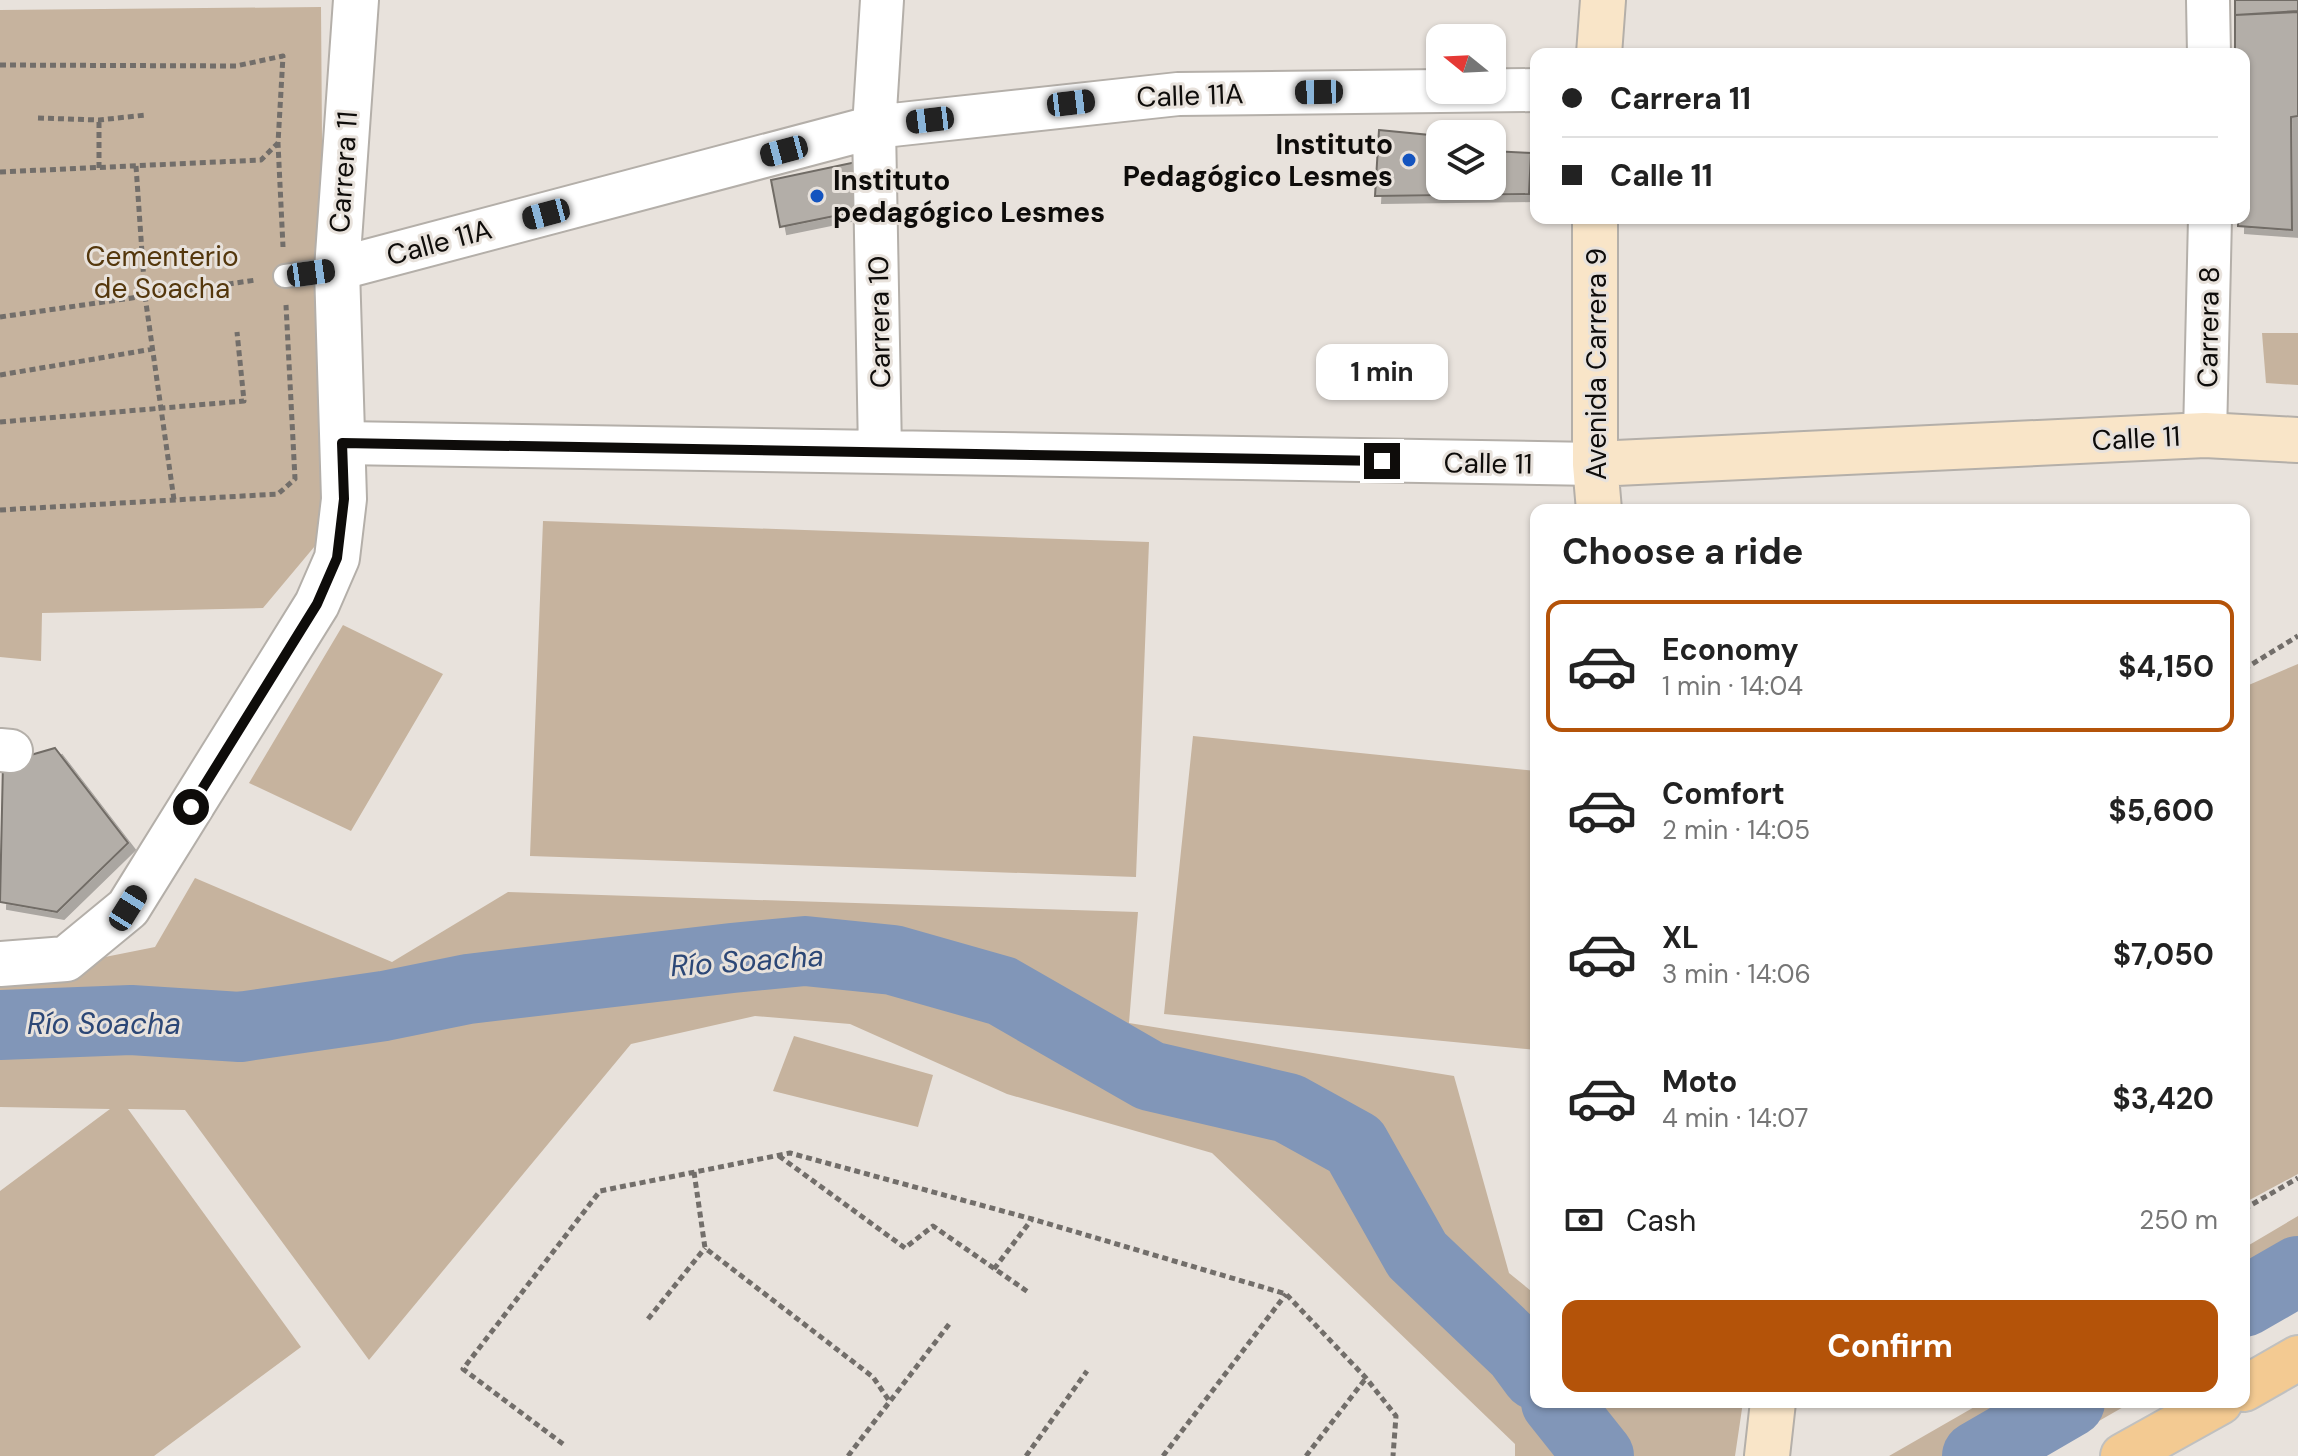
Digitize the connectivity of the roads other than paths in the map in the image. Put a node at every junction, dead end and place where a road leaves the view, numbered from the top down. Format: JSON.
{"nodes":[{"id":1,"x":356,"y":0,"type":"edge"},
{"id":2,"x":882,"y":0,"type":"edge"},
{"id":3,"x":1603,"y":0,"type":"edge"},
{"id":4,"x":2208,"y":0,"type":"edge"},
{"id":5,"x":1599,"y":48,"type":"edge"},
{"id":6,"x":2209,"y":48,"type":"edge"},
{"id":7,"x":1530,"y":90,"type":"edge"},
{"id":8,"x":874,"y":127,"type":"junction"},
{"id":9,"x":1595,"y":224,"type":"edge"},
{"id":10,"x":2210,"y":224,"type":"edge"},
{"id":11,"x":337,"y":269,"type":"junction"},
{"id":12,"x":285,"y":276,"type":"road end"},
{"id":13,"x":2205,"y":435,"type":"junction"},
{"id":14,"x":2298,"y":440,"type":"edge"},
{"id":15,"x":342,"y":443,"type":"junction"},
{"id":16,"x":880,"y":452,"type":"junction"},
{"id":17,"x":1595,"y":464,"type":"junction"},
{"id":18,"x":1598,"y":504,"type":"edge"},
{"id":19,"x":0,"y":964,"type":"edge"},
{"id":20,"x":2298,"y":1358,"type":"edge"},
{"id":21,"x":2250,"y":1386,"type":"edge"},
{"id":22,"x":1772,"y":1408,"type":"edge"},
{"id":23,"x":2213,"y":1408,"type":"edge"},
{"id":24,"x":2172,"y":1444,"type":"edge"},
{"id":25,"x":1767,"y":1456,"type":"edge"},
{"id":26,"x":2123,"y":1456,"type":"edge"}],
"edges":[{"from":1,"to":11,"type":"street","name":"Carrera 11"},
{"from":2,"to":8,"type":"street","name":"Carrera 10"},
{"from":3,"to":5,"type":"main road"},
{"from":4,"to":6,"type":"street"},
{"from":7,"to":8,"type":"street","name":"Calle 11A"},
{"from":8,"to":11,"type":"street","name":"Calle 11A"},
{"from":8,"to":16,"type":"street","name":"Carrera 10"},
{"from":9,"to":17,"type":"main road","name":"Avenida Carrera 9"},
{"from":10,"to":13,"type":"street","name":"Carrera 8"},
{"from":11,"to":12,"type":"lane"},
{"from":11,"to":15,"type":"street","name":"Carrera 11"},
{"from":13,"to":14,"type":"main road","name":"Calle 11"},
{"from":13,"to":17,"type":"main road","name":"Calle 11"},
{"from":15,"to":16,"type":"street","name":"Calle 11"},
{"from":15,"to":19,"type":"street","name":"Carrera 11"},
{"from":16,"to":17,"type":"street","name":"Calle 11"},
{"from":17,"to":18,"type":"main road","name":"Avenida Carrera 9"},
{"from":20,"to":21,"type":"main road"},
{"from":22,"to":25,"type":"main road"},
{"from":23,"to":24,"type":"main road"},
{"from":24,"to":26,"type":"main road"}]}
